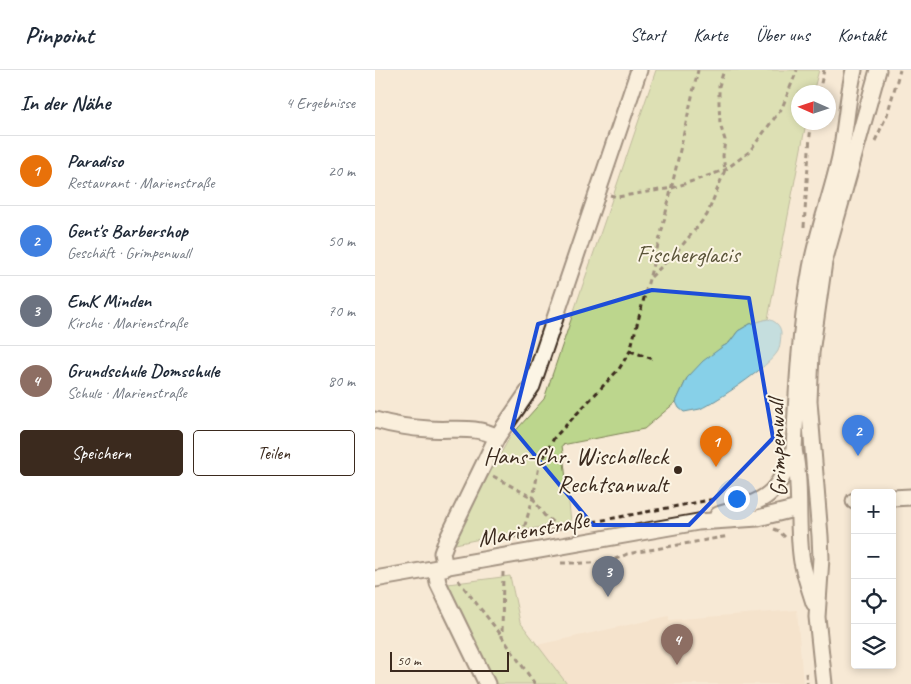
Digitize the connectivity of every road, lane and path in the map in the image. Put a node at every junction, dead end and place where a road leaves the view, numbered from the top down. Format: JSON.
{"nodes":[{"id":1,"x":639,"y":70,"type":"edge"},
{"id":2,"x":698,"y":70,"type":"edge"},
{"id":3,"x":724,"y":70,"type":"edge"},
{"id":4,"x":797,"y":70,"type":"edge"},
{"id":5,"x":824,"y":70,"type":"edge"},
{"id":6,"x":854,"y":70,"type":"edge"},
{"id":7,"x":878,"y":70,"type":"edge"},
{"id":8,"x":900,"y":70,"type":"edge"},
{"id":9,"x":821,"y":85,"type":"edge"},
{"id":10,"x":873,"y":145,"type":"dead end"},
{"id":11,"x":725,"y":170,"type":"junction"},
{"id":12,"x":672,"y":188,"type":"junction"},
{"id":13,"x":598,"y":191,"type":"junction"},
{"id":14,"x":650,"y":278,"type":"junction"},
{"id":15,"x":630,"y":351,"type":"junction"},
{"id":16,"x":653,"y":359,"type":"dead end"},
{"id":17,"x":375,"y":420,"type":"edge"},
{"id":18,"x":497,"y":437,"type":"junction"},
{"id":19,"x":794,"y":450,"type":"junction"},
{"id":20,"x":497,"y":468,"type":"dead end"},
{"id":21,"x":816,"y":482,"type":"junction"},
{"id":22,"x":911,"y":497,"type":"edge"},
{"id":23,"x":533,"y":498,"type":"junction"},
{"id":24,"x":720,"y":498,"type":"dead end"},
{"id":25,"x":896,"y":498,"type":"edge"},
{"id":26,"x":798,"y":508,"type":"junction"},
{"id":27,"x":698,"y":522,"type":"junction"},
{"id":28,"x":558,"y":528,"type":"junction"},
{"id":29,"x":771,"y":528,"type":"dead end"},
{"id":30,"x":522,"y":535,"type":"junction"},
{"id":31,"x":736,"y":535,"type":"dead end"},
{"id":32,"x":788,"y":540,"type":"dead end"},
{"id":33,"x":478,"y":544,"type":"dead end"},
{"id":34,"x":554,"y":563,"type":"dead end"},
{"id":35,"x":440,"y":568,"type":"junction"},
{"id":36,"x":512,"y":570,"type":"dead end"},
{"id":37,"x":503,"y":572,"type":"junction"},
{"id":38,"x":494,"y":573,"type":"dead end"},
{"id":39,"x":375,"y":578,"type":"edge"},
{"id":40,"x":467,"y":578,"type":"dead end"},
{"id":41,"x":817,"y":617,"type":"junction"},
{"id":42,"x":502,"y":637,"type":"junction"},
{"id":43,"x":805,"y":666,"type":"dead end"},
{"id":44,"x":487,"y":684,"type":"edge"},
{"id":45,"x":535,"y":684,"type":"edge"},
{"id":46,"x":807,"y":684,"type":"edge"},
{"id":47,"x":824,"y":684,"type":"edge"}],
"edges":[{"from":1,"to":13,"type":"street"},
{"from":2,"to":12,"type":"path"},
{"from":3,"to":11,"type":"path"},
{"from":4,"to":11,"type":"path"},
{"from":5,"to":9,"type":"path"},
{"from":6,"to":19,"type":"street","name":"Grimpenwall"},
{"from":7,"to":21,"type":"street","name":"Grimpenwall"},
{"from":8,"to":10,"type":"path"},
{"from":11,"to":12,"type":"path"},
{"from":11,"to":14,"type":"path"},
{"from":12,"to":13,"type":"path"},
{"from":12,"to":14,"type":"path"},
{"from":13,"to":18,"type":"street"},
{"from":14,"to":15,"type":"path"},
{"from":15,"to":16,"type":"path"},
{"from":15,"to":23,"type":"path"},
{"from":17,"to":18,"type":"street"},
{"from":18,"to":35,"type":"street"},
{"from":19,"to":26,"type":"street","name":"Grimpenwall"},
{"from":19,"to":27,"type":"street","name":"Marienstraße"},
{"from":20,"to":23,"type":"path"},
{"from":21,"to":26,"type":"street","name":"Grimpenwall"},
{"from":21,"to":41,"type":"street"},
{"from":22,"to":25,"type":"street"},
{"from":23,"to":28,"type":"path"},
{"from":23,"to":30,"type":"path"},
{"from":24,"to":28,"type":"path"},
{"from":26,"to":27,"type":"street","name":"Marienstraße"},
{"from":26,"to":41,"type":"street"},
{"from":27,"to":35,"type":"street","name":"Marienstraße"},
{"from":28,"to":30,"type":"path"},
{"from":29,"to":32,"type":"path"},
{"from":30,"to":33,"type":"path"},
{"from":31,"to":34,"type":"path"},
{"from":35,"to":39,"type":"street","name":"Marienstraße"},
{"from":35,"to":44,"type":"street"},
{"from":36,"to":37,"type":"path"},
{"from":37,"to":38,"type":"path"},
{"from":37,"to":42,"type":"path"},
{"from":40,"to":42,"type":"path"},
{"from":41,"to":47,"type":"street"},
{"from":42,"to":45,"type":"path"},
{"from":43,"to":46,"type":"path"}]}
